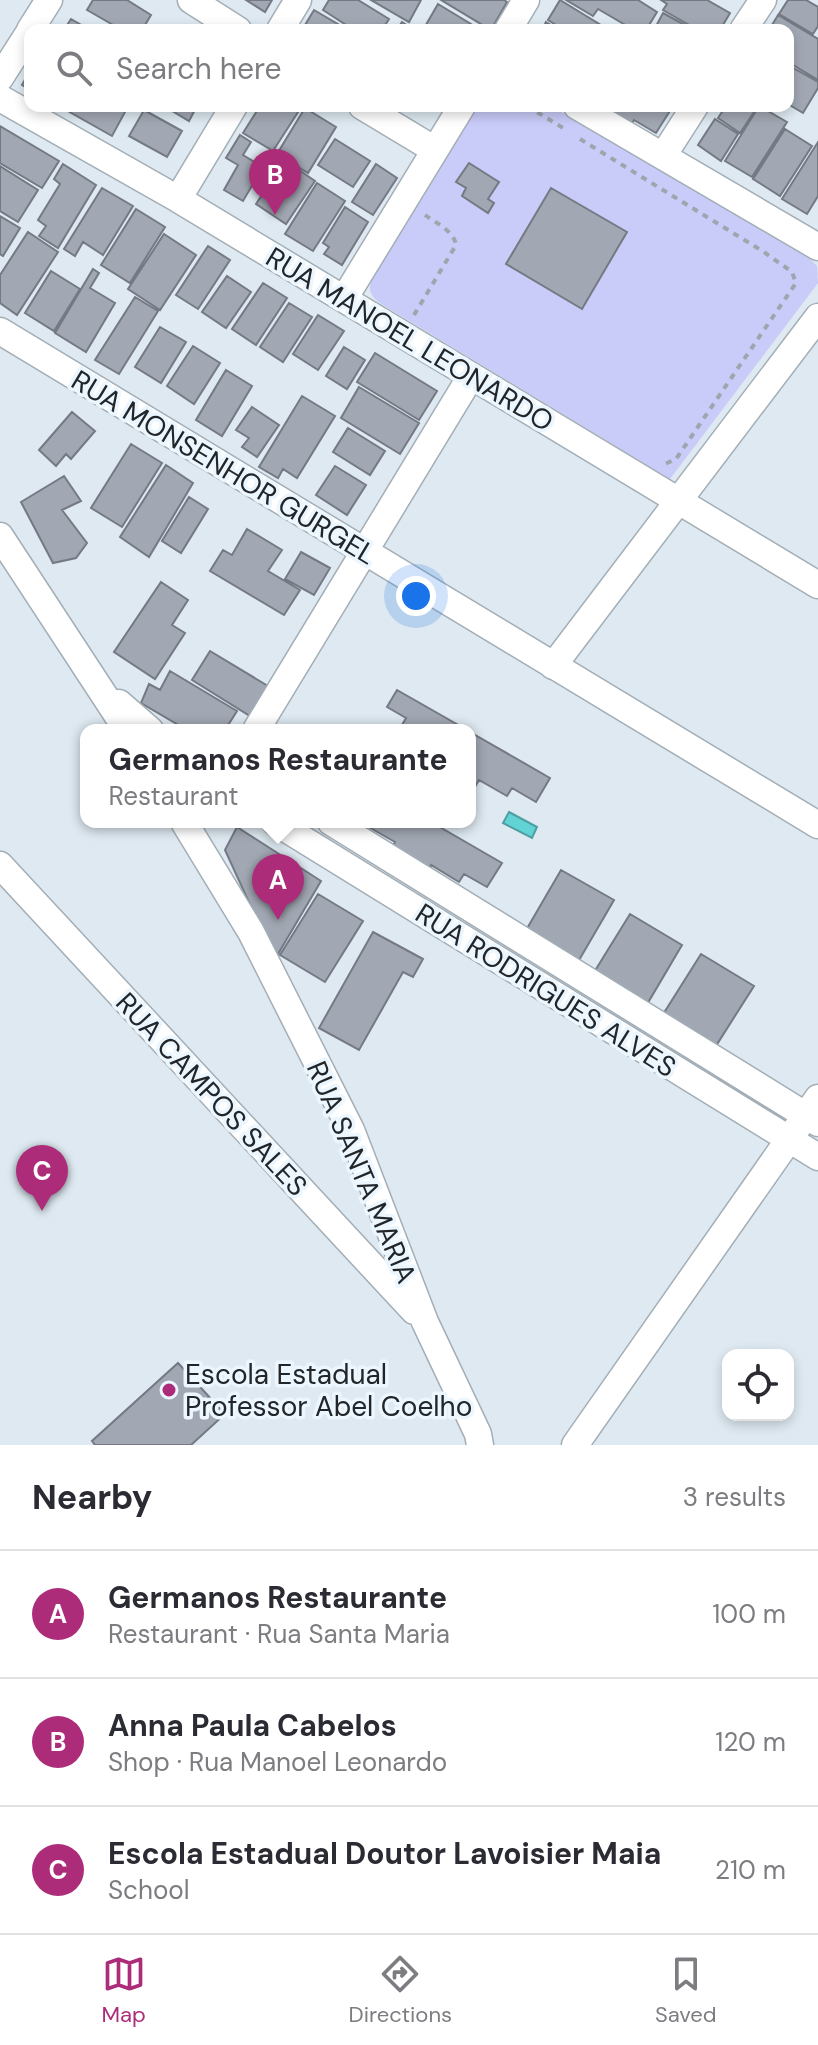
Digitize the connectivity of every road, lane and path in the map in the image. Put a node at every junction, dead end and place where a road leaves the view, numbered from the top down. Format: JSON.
{"nodes":[{"id":1,"x":49,"y":0,"type":"edge"},
{"id":2,"x":191,"y":0,"type":"edge"},
{"id":3,"x":298,"y":0,"type":"edge"},
{"id":4,"x":526,"y":0,"type":"edge"},
{"id":5,"x":763,"y":0,"type":"edge"},
{"id":6,"x":34,"y":24,"type":"edge"},
{"id":7,"x":229,"y":24,"type":"edge"},
{"id":8,"x":284,"y":24,"type":"edge"},
{"id":9,"x":512,"y":24,"type":"edge"},
{"id":10,"x":747,"y":24,"type":"edge"},
{"id":11,"x":24,"y":40,"type":"edge"},
{"id":12,"x":0,"y":78,"type":"edge"},
{"id":13,"x":0,"y":98,"type":"edge"},
{"id":14,"x":24,"y":112,"type":"edge"},
{"id":15,"x":25,"y":112,"type":"edge"},
{"id":16,"x":230,"y":112,"type":"edge"},
{"id":17,"x":372,"y":112,"type":"edge"},
{"id":18,"x":458,"y":112,"type":"edge"},
{"id":19,"x":537,"y":112,"type":"edge"},
{"id":20,"x":587,"y":112,"type":"edge"},
{"id":21,"x":691,"y":112,"type":"edge"},
{"id":22,"x":567,"y":130,"type":"dead end"},
{"id":23,"x":580,"y":138,"type":"dead end"},
{"id":24,"x":435,"y":150,"type":"junction"},
{"id":25,"x":663,"y":156,"type":"junction"},
{"id":26,"x":178,"y":199,"type":"junction"},
{"id":27,"x":419,"y":211,"type":"dead end"},
{"id":28,"x":818,"y":247,"type":"edge"},
{"id":29,"x":344,"y":299,"type":"junction"},
{"id":30,"x":413,"y":315,"type":"dead end"},
{"id":31,"x":814,"y":330,"type":"edge"},
{"id":32,"x":0,"y":331,"type":"edge"},
{"id":33,"x":471,"y":376,"type":"junction"},
{"id":34,"x":659,"y":464,"type":"dead end"},
{"id":35,"x":678,"y":501,"type":"junction"},
{"id":36,"x":0,"y":536,"type":"edge"},
{"id":37,"x":364,"y":552,"type":"junction"},
{"id":38,"x":818,"y":585,"type":"edge"},
{"id":39,"x":553,"y":666,"type":"junction"},
{"id":40,"x":101,"y":688,"type":"junction"},
{"id":41,"x":123,"y":724,"type":"edge"},
{"id":42,"x":143,"y":724,"type":"edge"},
{"id":43,"x":260,"y":724,"type":"edge"},
{"id":44,"x":818,"y":825,"type":"edge"},
{"id":45,"x":188,"y":828,"type":"edge"},
{"id":46,"x":207,"y":828,"type":"edge"},
{"id":47,"x":285,"y":828,"type":"edge"},
{"id":48,"x":341,"y":828,"type":"edge"},
{"id":49,"x":201,"y":849,"type":"junction"},
{"id":50,"x":0,"y":865,"type":"edge"},
{"id":51,"x":814,"y":1112,"type":"edge"},
{"id":52,"x":788,"y":1139,"type":"junction"},
{"id":53,"x":818,"y":1157,"type":"edge"},
{"id":54,"x":425,"y":1322,"type":"junction"},
{"id":55,"x":481,"y":1441,"type":"edge"},
{"id":56,"x":575,"y":1445,"type":"edge"}],
"edges":[{"from":1,"to":6,"type":"street"},
{"from":2,"to":7,"type":"street"},
{"from":3,"to":8,"type":"street"},
{"from":4,"to":9,"type":"street"},
{"from":5,"to":10,"type":"street"},
{"from":11,"to":12,"type":"street"},
{"from":13,"to":14,"type":"street","name":"RUA MANOEL LEONARDO"},
{"from":15,"to":26,"type":"street","name":"RUA MANOEL LEONARDO"},
{"from":16,"to":26,"type":"street"},
{"from":17,"to":24,"type":"street"},
{"from":18,"to":24,"type":"street"},
{"from":19,"to":22,"type":"path"},
{"from":20,"to":25,"type":"street"},
{"from":21,"to":25,"type":"street"},
{"from":23,"to":34,"type":"path"},
{"from":24,"to":29,"type":"street"},
{"from":25,"to":28,"type":"street"},
{"from":26,"to":29,"type":"street","name":"RUA MANOEL LEONARDO"},
{"from":27,"to":30,"type":"path"},
{"from":29,"to":33,"type":"street","name":"RUA MANOEL LEONARDO"},
{"from":31,"to":35,"type":"street"},
{"from":32,"to":37,"type":"street","name":"RUA MONSENHOR GURGEL"},
{"from":33,"to":35,"type":"street","name":"RUA MANOEL LEONARDO"},
{"from":33,"to":37,"type":"street"},
{"from":35,"to":38,"type":"street","name":"RUA MANOEL LEONARDO"},
{"from":35,"to":39,"type":"street"},
{"from":36,"to":40,"type":"street"},
{"from":37,"to":39,"type":"street","name":"RUA MONSENHOR GURGEL"},
{"from":37,"to":43,"type":"street"},
{"from":39,"to":44,"type":"street","name":"RUA MONSENHOR GURGEL"},
{"from":40,"to":41,"type":"street"},
{"from":40,"to":42,"type":"street"},
{"from":45,"to":49,"type":"street","name":"RUA SANTA MARIA"},
{"from":46,"to":49,"type":"street"},
{"from":47,"to":52,"type":"street","name":"RUA RODRIGUES ALVES"},
{"from":48,"to":51,"type":"street","name":"RUA RODRIGUES ALVES"},
{"from":49,"to":54,"type":"street","name":"RUA SANTA MARIA"},
{"from":50,"to":54,"type":"street","name":"RUA CAMPOS SALES"},
{"from":51,"to":52,"type":"street"},
{"from":52,"to":53,"type":"street","name":"RUA RODRIGUES ALVES"},
{"from":52,"to":56,"type":"street"},
{"from":54,"to":55,"type":"street","name":"RUA SANTA MARIA"}]}
